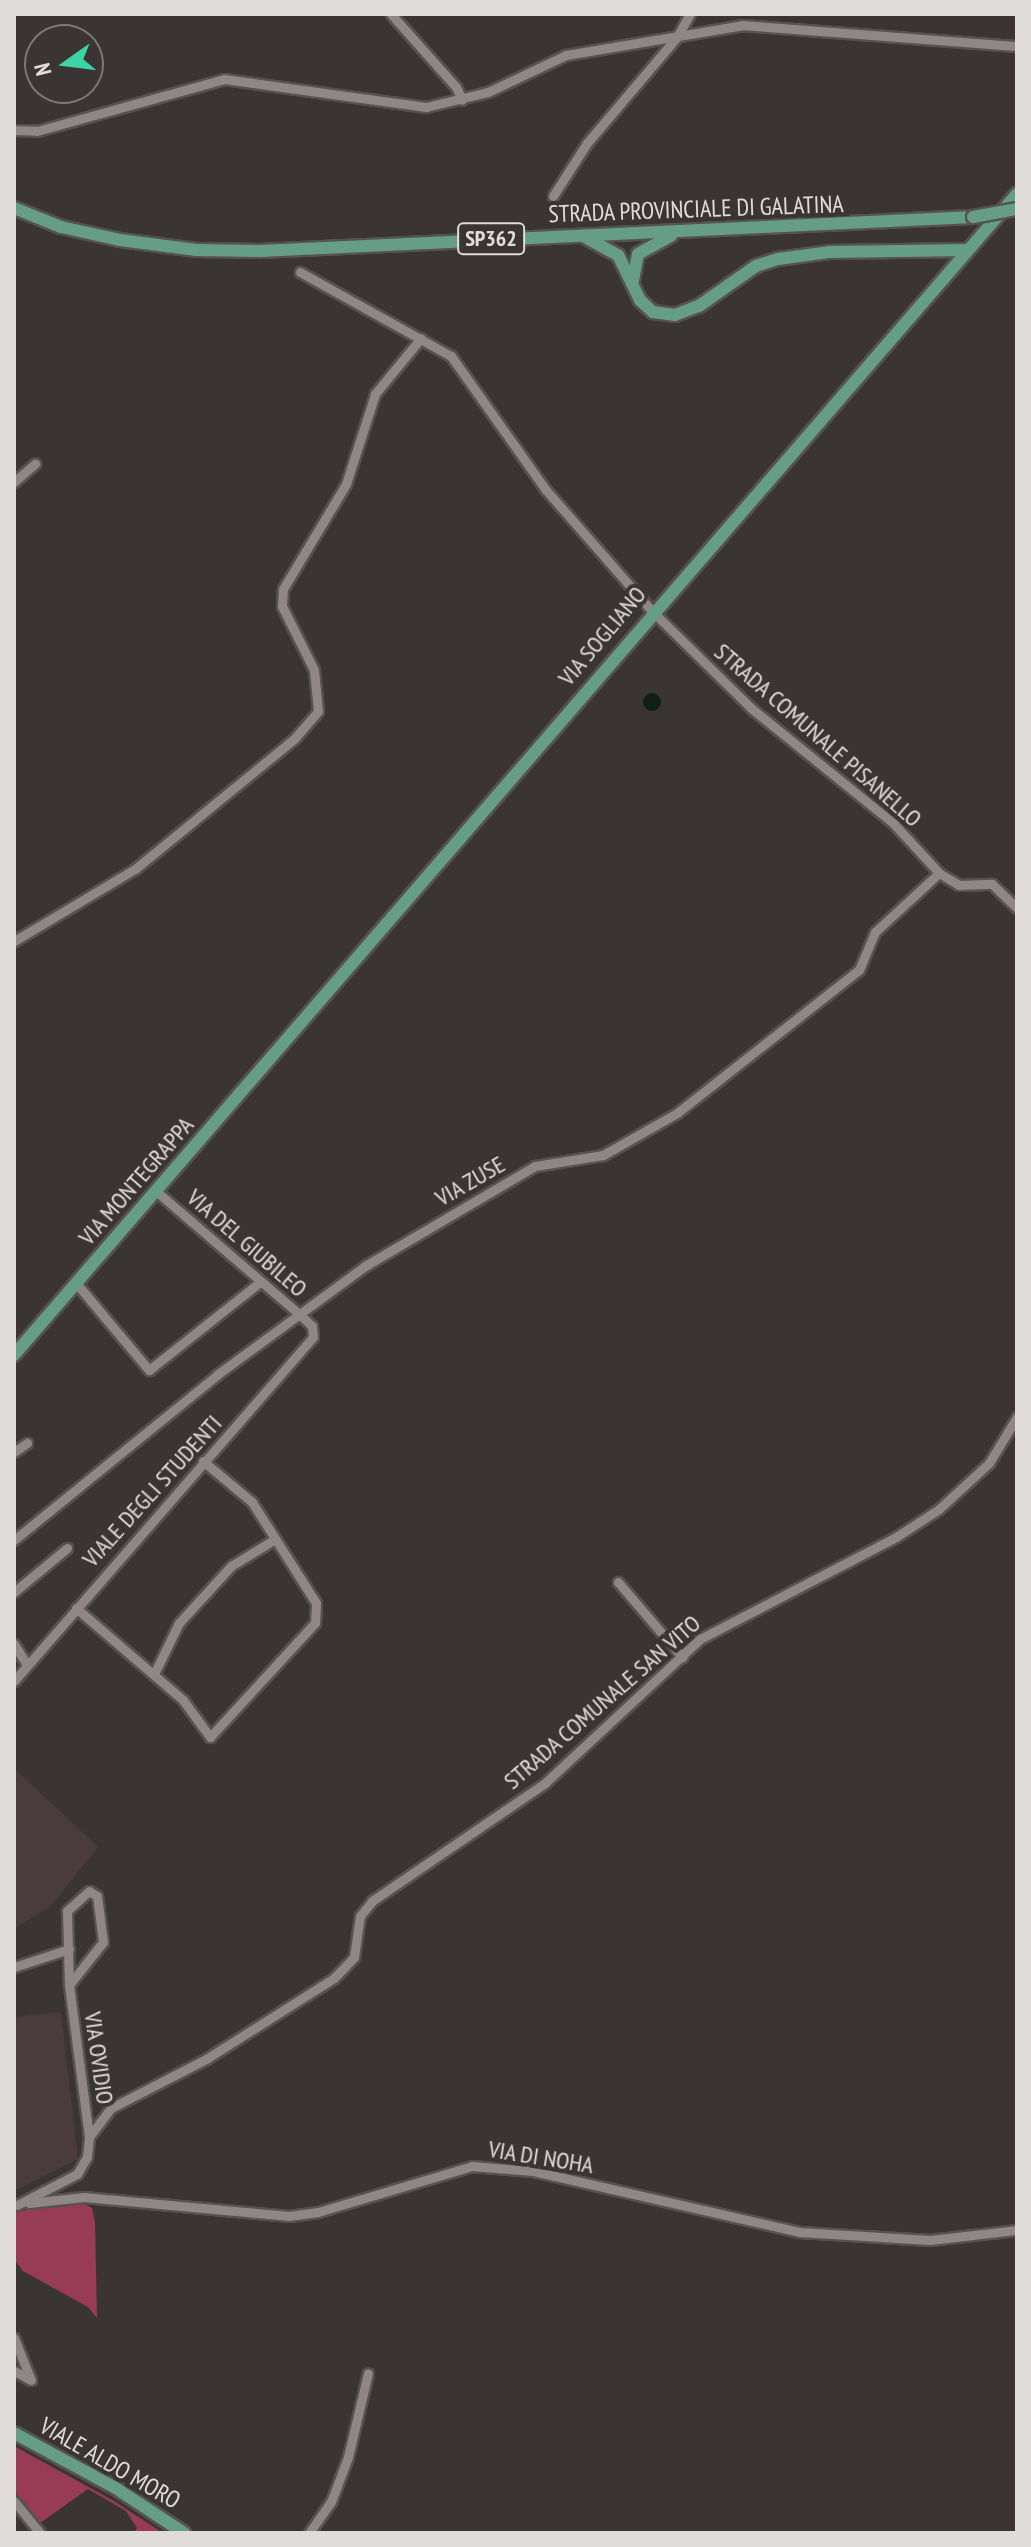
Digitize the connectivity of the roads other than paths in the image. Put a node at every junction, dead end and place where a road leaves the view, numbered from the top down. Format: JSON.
{"nodes":[{"id":1,"x":391,"y":14,"type":"edge"},
{"id":2,"x":690,"y":14,"type":"edge"},
{"id":3,"x":677,"y":37,"type":"junction"},
{"id":4,"x":1017,"y":46,"type":"edge"},
{"id":5,"x":462,"y":100,"type":"junction"},
{"id":6,"x":14,"y":130,"type":"edge"},
{"id":7,"x":1017,"y":194,"type":"edge"},
{"id":8,"x":553,"y":196,"type":"dead end"},
{"id":9,"x":14,"y":208,"type":"edge"},
{"id":10,"x":1017,"y":209,"type":"edge"},
{"id":11,"x":685,"y":231,"type":"junction"},
{"id":12,"x":580,"y":235,"type":"junction"},
{"id":13,"x":968,"y":250,"type":"junction"},
{"id":14,"x":924,"y":252,"type":"junction"},
{"id":15,"x":952,"y":270,"type":"junction"},
{"id":16,"x":300,"y":272,"type":"dead end"},
{"id":17,"x":633,"y":280,"type":"junction"},
{"id":18,"x":421,"y":338,"type":"junction"},
{"id":19,"x":35,"y":464,"type":"dead end"},
{"id":20,"x":14,"y":482,"type":"edge"},
{"id":21,"x":652,"y":611,"type":"junction"},
{"id":22,"x":939,"y":873,"type":"junction"},
{"id":23,"x":1017,"y":908,"type":"edge"},
{"id":24,"x":14,"y":941,"type":"edge"},
{"id":25,"x":292,"y":1036,"type":"joint"},
{"id":26,"x":156,"y":1191,"type":"junction"},
{"id":27,"x":260,"y":1282,"type":"junction"},
{"id":28,"x":76,"y":1283,"type":"junction"},
{"id":29,"x":299,"y":1314,"type":"junction"},
{"id":30,"x":312,"y":1326,"type":"joint"},
{"id":31,"x":14,"y":1355,"type":"edge"},
{"id":32,"x":1017,"y":1417,"type":"edge"},
{"id":33,"x":27,"y":1443,"type":"dead end"},
{"id":34,"x":14,"y":1452,"type":"edge"},
{"id":35,"x":203,"y":1461,"type":"junction"},
{"id":36,"x":275,"y":1539,"type":"junction"},
{"id":37,"x":14,"y":1540,"type":"edge"},
{"id":38,"x":67,"y":1548,"type":"dead end"},
{"id":39,"x":618,"y":1582,"type":"dead end"},
{"id":40,"x":14,"y":1592,"type":"edge"},
{"id":41,"x":76,"y":1608,"type":"junction"},
{"id":42,"x":14,"y":1644,"type":"edge"},
{"id":43,"x":682,"y":1657,"type":"junction"},
{"id":44,"x":27,"y":1665,"type":"junction"},
{"id":45,"x":154,"y":1674,"type":"junction"},
{"id":46,"x":14,"y":1681,"type":"edge"},
{"id":47,"x":69,"y":1949,"type":"junction"},
{"id":48,"x":14,"y":1967,"type":"edge"},
{"id":49,"x":69,"y":1985,"type":"junction"},
{"id":50,"x":89,"y":2137,"type":"junction"},
{"id":51,"x":16,"y":2206,"type":"edge"},
{"id":52,"x":1017,"y":2230,"type":"edge"},
{"id":53,"x":14,"y":2338,"type":"edge"},
{"id":54,"x":14,"y":2371,"type":"edge"},
{"id":55,"x":368,"y":2373,"type":"dead end"},
{"id":56,"x":14,"y":2433,"type":"edge"},
{"id":57,"x":16,"y":2505,"type":"edge"},
{"id":58,"x":308,"y":2531,"type":"edge"},
{"id":59,"x":40,"y":2533,"type":"edge"},
{"id":60,"x":184,"y":2533,"type":"edge"}],
"edges":[{"from":1,"to":5,"type":"street"},
{"from":2,"to":3,"type":"street"},
{"from":3,"to":4,"type":"street"},
{"from":3,"to":5,"type":"street"},
{"from":3,"to":8,"type":"street"},
{"from":5,"to":6,"type":"street"},
{"from":7,"to":13,"type":"main road"},
{"from":9,"to":12,"type":"main road","name":"STRADA PROVINCIALE DI GALATINA","number":"SP362"},
{"from":10,"to":11,"type":"main road","name":"STRADA PROVINCIALE DI GALATINA","number":"SP362","bridge":true},
{"from":11,"to":12,"type":"main road","name":"STRADA PROVINCIALE DI GALATINA","number":"SP362"},
{"from":11,"to":17,"type":"main road"},
{"from":12,"to":17,"type":"main road"},
{"from":13,"to":14,"type":"main road"},
{"from":13,"to":15,"type":"main road"},
{"from":14,"to":15,"type":"main road"},
{"from":14,"to":17,"type":"main road"},
{"from":15,"to":21,"type":"main road","name":"VIA SOGLIANO"},
{"from":16,"to":18,"type":"street","name":"STRADA COMUNALE PISANELLO"},
{"from":18,"to":21,"type":"street","name":"STRADA COMUNALE PISANELLO"},
{"from":18,"to":24,"type":"street"},
{"from":19,"to":20,"type":"street"},
{"from":21,"to":22,"type":"street","name":"STRADA COMUNALE PISANELLO"},
{"from":21,"to":25,"type":"main road","name":"VIA SOGLIANO"},
{"from":22,"to":23,"type":"street"},
{"from":22,"to":29,"type":"street","name":"VIA ZUSE"},
{"from":25,"to":26,"type":"main road","name":"VIA MONTEGRAPPA"},
{"from":26,"to":27,"type":"street","name":"VIA DEL GIUBILEO"},
{"from":26,"to":28,"type":"main road","name":"VIA MONTEGRAPPA"},
{"from":27,"to":28,"type":"street"},
{"from":27,"to":29,"type":"street","name":"VIA DEL GIUBILEO"},
{"from":28,"to":31,"type":"main road","name":"VIA MONTEGRAPPA"},
{"from":29,"to":30,"type":"street","name":"VIA DEL GIUBILEO"},
{"from":29,"to":37,"type":"street","name":"VIA ZUSE"},
{"from":30,"to":35,"type":"street","name":"VIALE DEGLI STUDENTI"},
{"from":32,"to":43,"type":"street","name":"STRADA COMUNALE SAN VITO"},
{"from":33,"to":34,"type":"street"},
{"from":35,"to":36,"type":"street"},
{"from":35,"to":41,"type":"street","name":"VIALE DEGLI STUDENTI"},
{"from":36,"to":45,"type":"street"},
{"from":36,"to":45,"type":"street"},
{"from":38,"to":40,"type":"street"},
{"from":39,"to":43,"type":"street"},
{"from":41,"to":44,"type":"street","name":"VIALE DEGLI STUDENTI"},
{"from":41,"to":45,"type":"street"},
{"from":42,"to":44,"type":"street"},
{"from":43,"to":50,"type":"street","name":"STRADA COMUNALE SAN VITO"},
{"from":44,"to":46,"type":"street","name":"VIALE DEGLI STUDENTI"},
{"from":47,"to":48,"type":"street"},
{"from":47,"to":49,"type":"street","name":"VIA OVIDIO"},
{"from":47,"to":49,"type":"street","name":"VIA OVIDIO"},
{"from":49,"to":50,"type":"street","name":"VIA OVIDIO"},
{"from":50,"to":51,"type":"street","name":"STRADA COMUNALE SAN VITO"},
{"from":51,"to":52,"type":"street","name":"VIA DI NOHA"},
{"from":53,"to":54,"type":"street"},
{"from":55,"to":58,"type":"street"},
{"from":56,"to":60,"type":"main road","name":"VIALE ALDO MORO"},
{"from":57,"to":59,"type":"street"}]}
